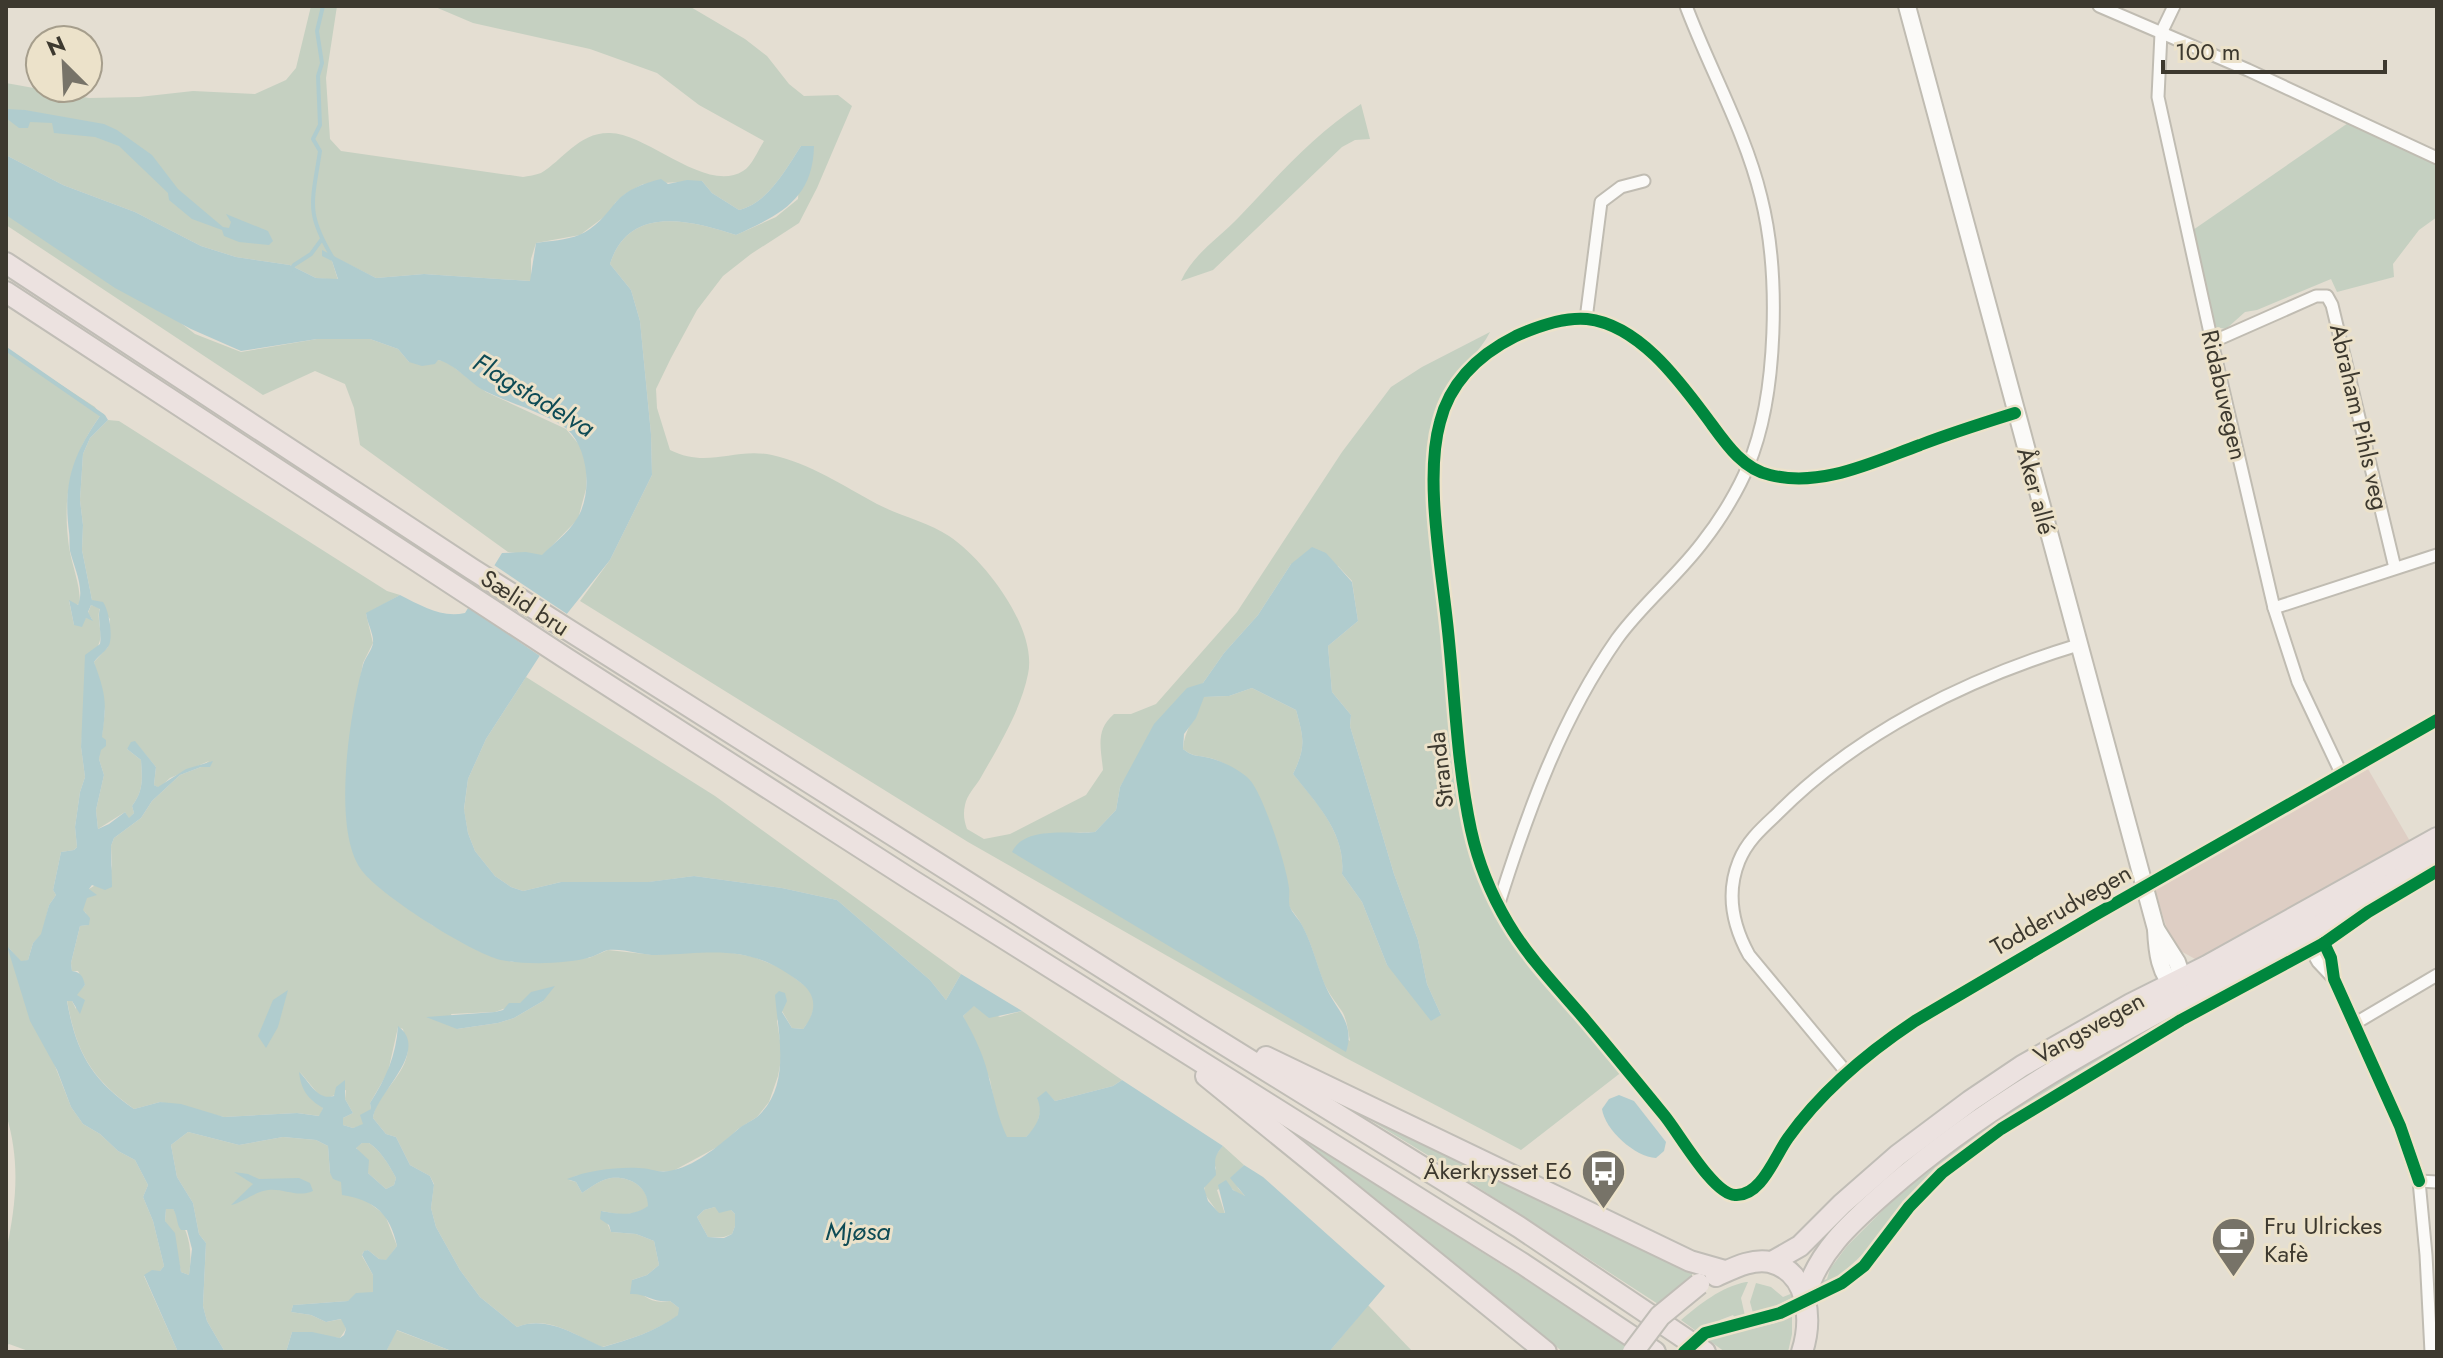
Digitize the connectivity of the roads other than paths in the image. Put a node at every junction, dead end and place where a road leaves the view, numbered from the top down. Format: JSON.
{"nodes":[{"id":1,"x":1686,"y":6,"type":"edge"},
{"id":2,"x":1907,"y":6,"type":"edge"},
{"id":3,"x":2099,"y":6,"type":"edge"},
{"id":4,"x":2174,"y":6,"type":"edge"},
{"id":5,"x":2161,"y":33,"type":"junction"},
{"id":6,"x":2437,"y":158,"type":"edge"},
{"id":7,"x":1644,"y":181,"type":"dead end"},
{"id":8,"x":6,"y":263,"type":"edge"},
{"id":9,"x":6,"y":292,"type":"edge"},
{"id":10,"x":1586,"y":319,"type":"junction"},
{"id":11,"x":2212,"y":342,"type":"junction"},
{"id":12,"x":2015,"y":413,"type":"junction"},
{"id":13,"x":1748,"y":467,"type":"junction"},
{"id":14,"x":2437,"y":555,"type":"edge"},
{"id":15,"x":2395,"y":568,"type":"junction"},
{"id":16,"x":2274,"y":608,"type":"junction"},
{"id":17,"x":2078,"y":645,"type":"junction"},
{"id":18,"x":2437,"y":720,"type":"edge"},
{"id":19,"x":2342,"y":775,"type":"junction"},
{"id":20,"x":2437,"y":838,"type":"edge"},
{"id":21,"x":2437,"y":857,"type":"edge"},
{"id":22,"x":2144,"y":887,"type":"junction"},
{"id":23,"x":1499,"y":903,"type":"junction"},
{"id":24,"x":2305,"y":926,"type":"junction"},
{"id":25,"x":2437,"y":975,"type":"edge"},
{"id":26,"x":2181,"y":986,"type":"junction"},
{"id":27,"x":2354,"y":1024,"type":"junction"},
{"id":28,"x":1193,"y":1025,"type":"junction"},
{"id":29,"x":1178,"y":1047,"type":"junction"},
{"id":30,"x":1847,"y":1073,"type":"junction"},
{"id":31,"x":2419,"y":1181,"type":"junction"},
{"id":32,"x":2437,"y":1182,"type":"edge"},
{"id":33,"x":1752,"y":1191,"type":"joint"},
{"id":34,"x":1772,"y":1262,"type":"junction"},
{"id":35,"x":1725,"y":1271,"type":"junction"},
{"id":36,"x":1805,"y":1298,"type":"junction"},
{"id":37,"x":1808,"y":1348,"type":"edge"},
{"id":38,"x":1546,"y":1352,"type":"edge"},
{"id":39,"x":1633,"y":1352,"type":"edge"},
{"id":40,"x":1655,"y":1352,"type":"edge"},
{"id":41,"x":1705,"y":1352,"type":"edge"},
{"id":42,"x":2431,"y":1352,"type":"edge"}],
"edges":[{"from":1,"to":13,"type":"street"},
{"from":2,"to":12,"type":"street","name":"Åker allé"},
{"from":3,"to":5,"type":"street"},
{"from":4,"to":5,"type":"street","name":"Ridabuvegen"},
{"from":5,"to":6,"type":"street"},
{"from":5,"to":11,"type":"street","name":"Ridabuvegen"},
{"from":7,"to":10,"type":"street"},
{"from":8,"to":28,"type":"highway","name":"Sælid bru"},
{"from":9,"to":29,"type":"highway","name":"Sælid bru"},
{"from":10,"to":13,"type":"street"},
{"from":10,"to":23,"type":"street","name":"Stranda"},
{"from":11,"to":15,"type":"street","name":"Abraham Pihls veg"},
{"from":11,"to":16,"type":"street","name":"Ridabuvegen"},
{"from":12,"to":13,"type":"street"},
{"from":12,"to":17,"type":"street","name":"Åker allé"},
{"from":13,"to":23,"type":"street"},
{"from":14,"to":15,"type":"street"},
{"from":15,"to":16,"type":"street"},
{"from":16,"to":19,"type":"street","name":"Ridabuvegen"},
{"from":17,"to":22,"type":"street","name":"Åker allé"},
{"from":17,"to":30,"type":"street"},
{"from":18,"to":19,"type":"street","name":"Todderudvegen"},
{"from":19,"to":22,"type":"street","name":"Todderudvegen"},
{"from":20,"to":24,"type":"highway","name":"Vangsvegen"},
{"from":21,"to":24,"type":"highway","name":"Vangsvegen"},
{"from":22,"to":26,"type":"street","name":"Åker allé"},
{"from":22,"to":30,"type":"street","name":"Todderudvegen"},
{"from":23,"to":33,"type":"street","name":"Stranda"},
{"from":24,"to":26,"type":"highway","name":"Vangsvegen"},
{"from":24,"to":27,"type":"street"},
{"from":25,"to":27,"type":"street"},
{"from":26,"to":34,"type":"highway","name":"Vangsvegen"},
{"from":26,"to":36,"type":"highway","name":"Vangsvegen"},
{"from":27,"to":31,"type":"street"},
{"from":28,"to":35,"type":"highway"},
{"from":28,"to":41,"type":"highway"},
{"from":29,"to":38,"type":"highway"},
{"from":29,"to":40,"type":"highway"},
{"from":30,"to":33,"type":"street","name":"Todderudvegen"},
{"from":31,"to":32,"type":"street"},
{"from":31,"to":42,"type":"street"},
{"from":34,"to":35,"type":"highway"},
{"from":34,"to":36,"type":"highway"},
{"from":35,"to":39,"type":"highway","bridge":true},
{"from":36,"to":37,"type":"highway"}]}
